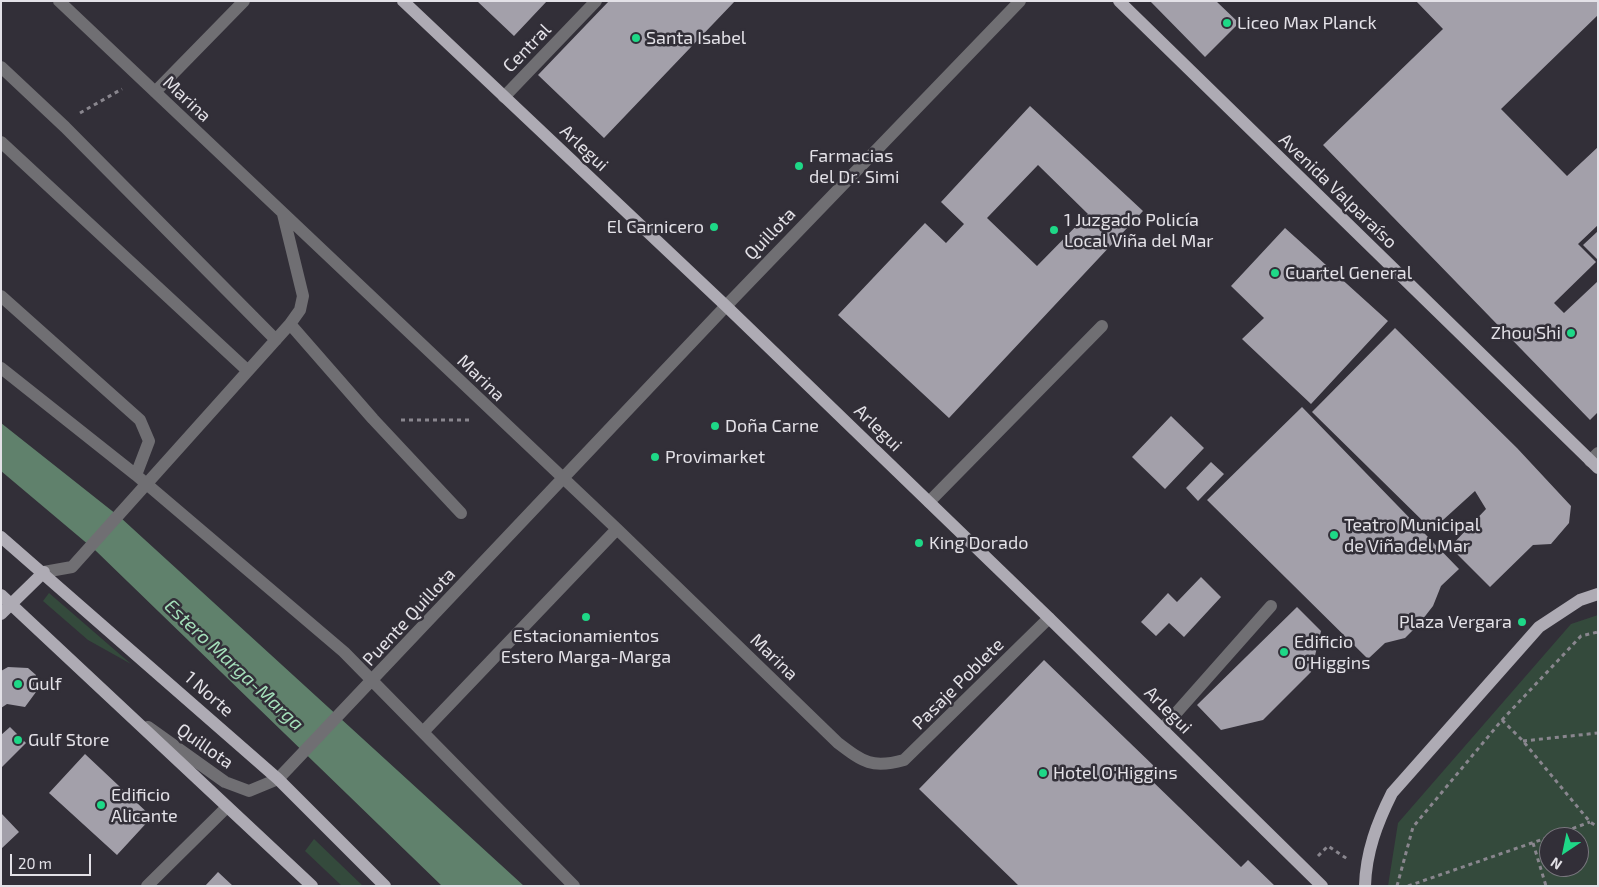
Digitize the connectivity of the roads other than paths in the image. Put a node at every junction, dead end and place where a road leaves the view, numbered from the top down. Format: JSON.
{"nodes":[{"id":1,"x":59,"y":1,"type":"edge"},
{"id":2,"x":244,"y":1,"type":"edge"},
{"id":3,"x":403,"y":1,"type":"edge"},
{"id":4,"x":596,"y":1,"type":"edge"},
{"id":5,"x":1020,"y":1,"type":"edge"},
{"id":6,"x":1119,"y":1,"type":"edge"},
{"id":7,"x":1,"y":67,"type":"edge"},
{"id":8,"x":155,"y":92,"type":"junction"},
{"id":9,"x":504,"y":96,"type":"junction"},
{"id":10,"x":1,"y":142,"type":"edge"},
{"id":11,"x":283,"y":214,"type":"junction"},
{"id":12,"x":1,"y":296,"type":"edge"},
{"id":13,"x":726,"y":306,"type":"junction"},
{"id":14,"x":290,"y":324,"type":"junction"},
{"id":15,"x":1102,"y":326,"type":"dead end"},
{"id":16,"x":276,"y":340,"type":"junction"},
{"id":17,"x":1,"y":368,"type":"edge"},
{"id":18,"x":248,"y":370,"type":"junction"},
{"id":19,"x":1595,"y":461,"type":"edge"},
{"id":20,"x":136,"y":475,"type":"junction"},
{"id":21,"x":562,"y":479,"type":"junction"},
{"id":22,"x":147,"y":485,"type":"junction"},
{"id":23,"x":548,"y":494,"type":"joint"},
{"id":24,"x":929,"y":502,"type":"junction"},
{"id":25,"x":461,"y":513,"type":"dead end"},
{"id":26,"x":617,"y":529,"type":"junction"},
{"id":27,"x":1,"y":537,"type":"edge"},
{"id":28,"x":44,"y":572,"type":"junction"},
{"id":29,"x":1598,"y":594,"type":"edge"},
{"id":30,"x":1,"y":595,"type":"edge"},
{"id":31,"x":13,"y":604,"type":"junction"},
{"id":32,"x":1271,"y":606,"type":"dead end"},
{"id":33,"x":1,"y":614,"type":"edge"},
{"id":34,"x":1049,"y":618,"type":"junction"},
{"id":35,"x":124,"y":709,"type":"junction"},
{"id":36,"x":1162,"y":729,"type":"junction"},
{"id":37,"x":423,"y":732,"type":"junction"},
{"id":38,"x":294,"y":763,"type":"joint"},
{"id":39,"x":885,"y":766,"type":"joint"},
{"id":40,"x":278,"y":779,"type":"junction"},
{"id":41,"x":227,"y":806,"type":"junction"},
{"id":42,"x":147,"y":886,"type":"edge"},
{"id":43,"x":312,"y":886,"type":"edge"},
{"id":44,"x":385,"y":886,"type":"edge"},
{"id":45,"x":574,"y":886,"type":"edge"},
{"id":46,"x":1322,"y":886,"type":"edge"},
{"id":47,"x":1365,"y":886,"type":"edge"}],
"edges":[{"from":1,"to":8,"type":"street","name":"Marina"},
{"from":2,"to":8,"type":"street"},
{"from":3,"to":9,"type":"main road","name":"Arlegui"},
{"from":4,"to":9,"type":"street","name":"Central"},
{"from":5,"to":13,"type":"street","name":"Quillota"},
{"from":6,"to":19,"type":"main road","name":"Avenida Valparaíso"},
{"from":7,"to":16,"type":"street"},
{"from":8,"to":11,"type":"street","name":"Marina"},
{"from":9,"to":13,"type":"main road","name":"Arlegui"},
{"from":10,"to":18,"type":"street"},
{"from":11,"to":14,"type":"street"},
{"from":11,"to":21,"type":"street","name":"Marina"},
{"from":12,"to":20,"type":"street"},
{"from":13,"to":21,"type":"street","name":"Quillota"},
{"from":13,"to":24,"type":"main road","name":"Arlegui"},
{"from":14,"to":16,"type":"street"},
{"from":14,"to":25,"type":"street"},
{"from":15,"to":24,"type":"street"},
{"from":16,"to":18,"type":"street"},
{"from":17,"to":20,"type":"street"},
{"from":18,"to":22,"type":"street"},
{"from":20,"to":22,"type":"street"},
{"from":21,"to":23,"type":"street","name":"Quillota"},
{"from":21,"to":26,"type":"street","name":"Marina"},
{"from":22,"to":28,"type":"street"},
{"from":22,"to":37,"type":"street"},
{"from":23,"to":38,"type":"street","name":"Puente Quillota"},
{"from":24,"to":34,"type":"main road","name":"Arlegui"},
{"from":26,"to":37,"type":"street"},
{"from":26,"to":39,"type":"street","name":"Marina"},
{"from":27,"to":28,"type":"main road","name":"1 Norte"},
{"from":28,"to":31,"type":"main road"},
{"from":28,"to":40,"type":"main road","name":"1 Norte"},
{"from":29,"to":47,"type":"main road"},
{"from":30,"to":31,"type":"main road"},
{"from":31,"to":33,"type":"main road"},
{"from":31,"to":35,"type":"main road"},
{"from":32,"to":36,"type":"street"},
{"from":34,"to":36,"type":"main road","name":"Arlegui"},
{"from":34,"to":39,"type":"street","name":"Pasaje Poblete"},
{"from":35,"to":40,"type":"street","name":"Quillota"},
{"from":35,"to":41,"type":"main road"},
{"from":36,"to":46,"type":"main road","name":"Arlegui"},
{"from":37,"to":45,"type":"street"},
{"from":38,"to":40,"type":"street","name":"Quillota"},
{"from":40,"to":44,"type":"main road","name":"1 Norte"},
{"from":41,"to":42,"type":"street"},
{"from":41,"to":43,"type":"main road"}]}
